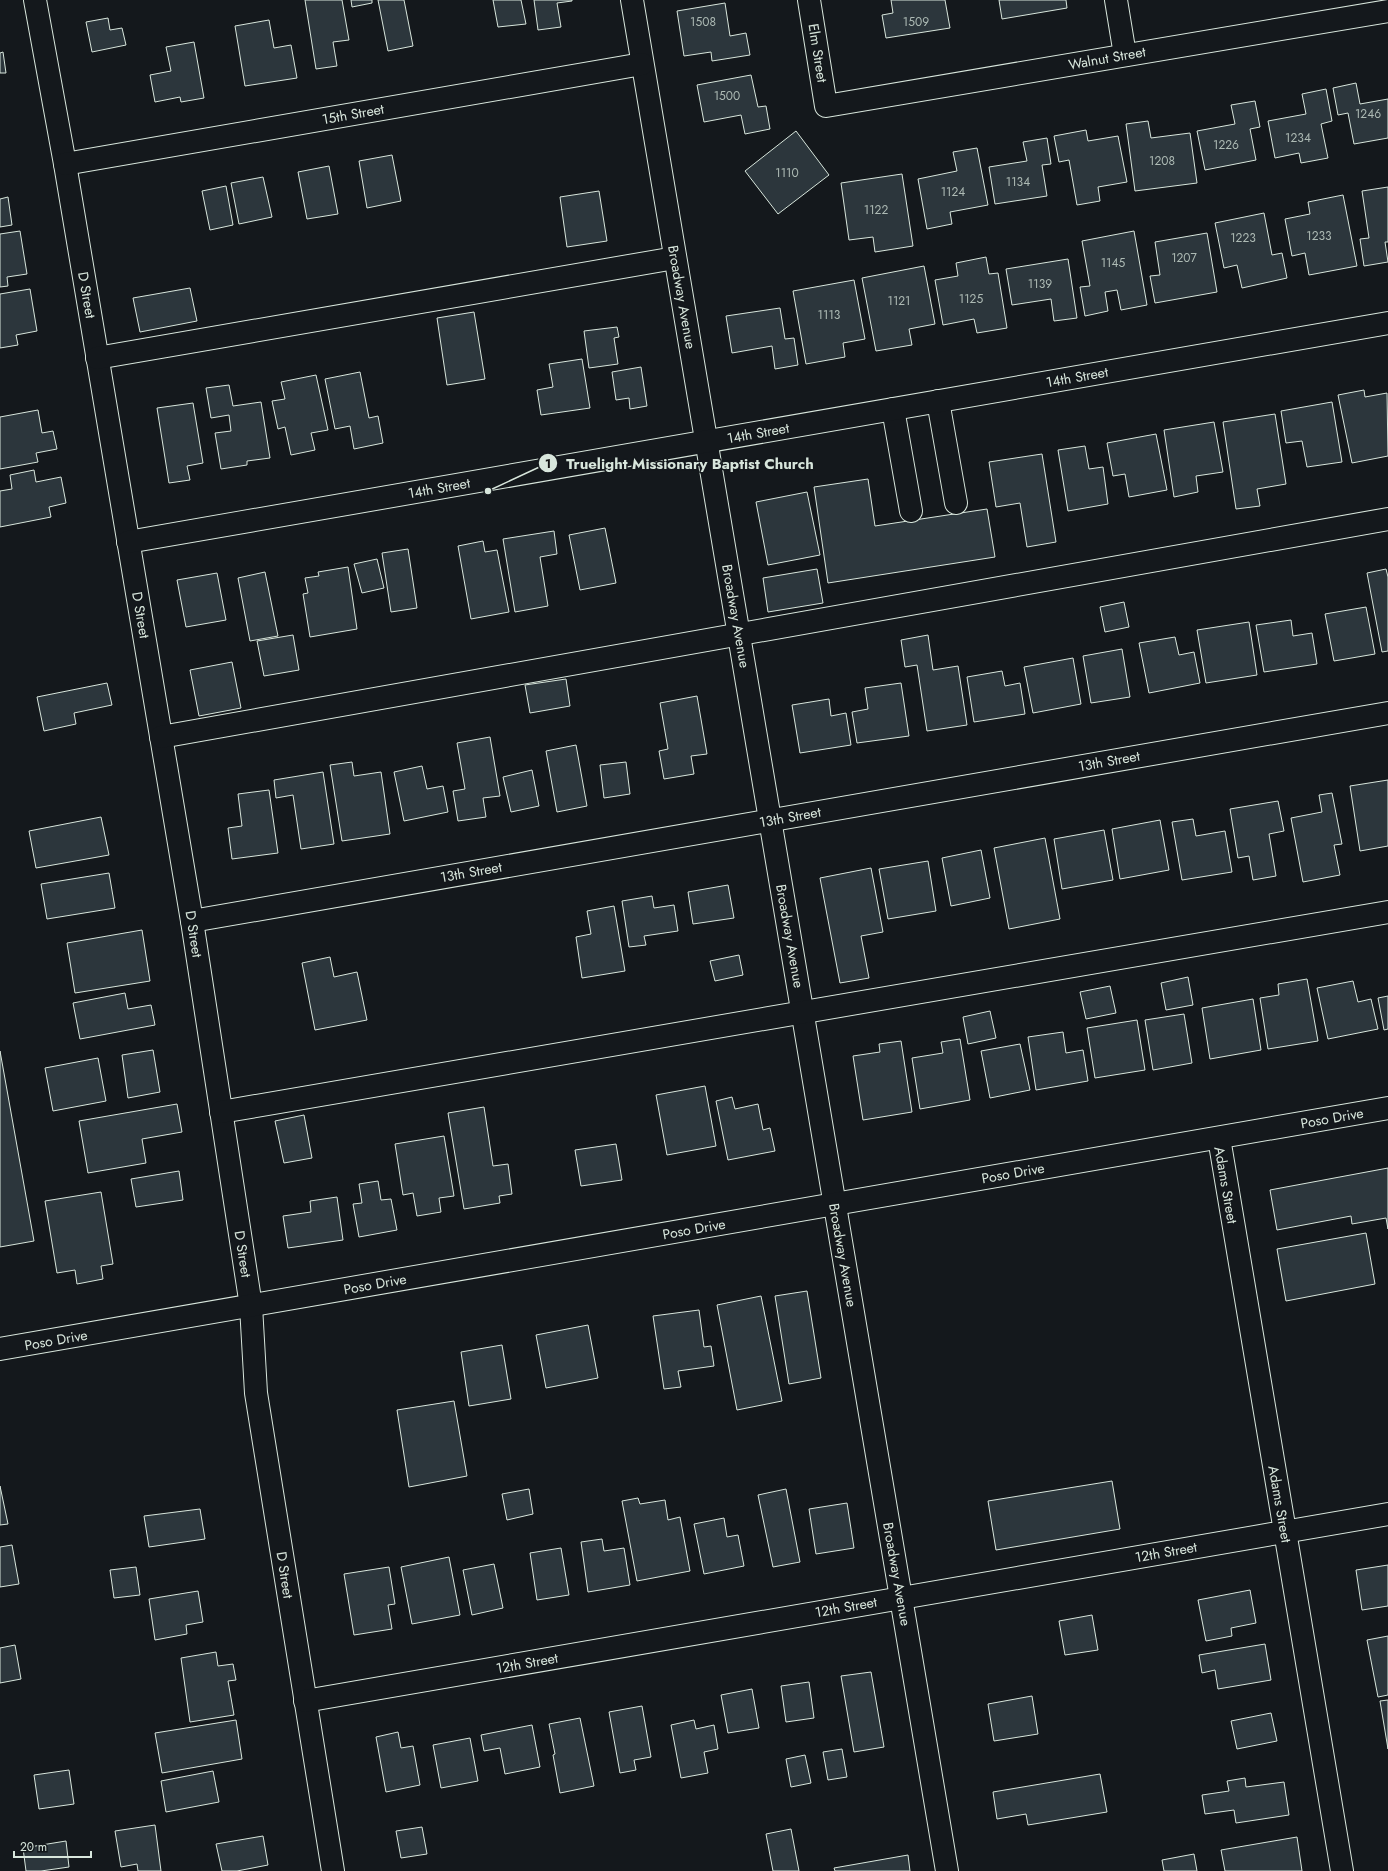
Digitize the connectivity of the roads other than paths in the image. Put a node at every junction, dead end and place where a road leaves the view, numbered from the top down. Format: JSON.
{"nodes":[{"id":1,"x":35,"y":0,"type":"edge"},
{"id":2,"x":632,"y":0,"type":"edge"},
{"id":3,"x":809,"y":0,"type":"edge"},
{"id":4,"x":1116,"y":0,"type":"edge"},
{"id":5,"x":1388,"y":11,"type":"edge"},
{"id":6,"x":1125,"y":55,"type":"junction"},
{"id":7,"x":642,"y":64,"type":"junction"},
{"id":8,"x":826,"y":106,"type":"joint"},
{"id":9,"x":64,"y":164,"type":"junction"},
{"id":10,"x":675,"y":258,"type":"junction"},
{"id":11,"x":1388,"y":323,"type":"edge"},
{"id":12,"x":97,"y":358,"type":"junction"},
{"id":13,"x":938,"y":401,"type":"junction"},
{"id":14,"x":893,"y":409,"type":"junction"},
{"id":15,"x":706,"y":442,"type":"junction"},
{"id":16,"x":956,"y":502,"type":"dead end"},
{"id":17,"x":911,"y":511,"type":"dead end"},
{"id":18,"x":1388,"y":519,"type":"edge"},
{"id":19,"x":128,"y":542,"type":"junction"},
{"id":20,"x":739,"y":634,"type":"junction"},
{"id":21,"x":1388,"y":713,"type":"edge"},
{"id":22,"x":161,"y":737,"type":"junction"},
{"id":23,"x":770,"y":820,"type":"junction"},
{"id":24,"x":1388,"y":912,"type":"edge"},
{"id":25,"x":192,"y":921,"type":"junction"},
{"id":26,"x":802,"y":1013,"type":"junction"},
{"id":27,"x":1388,"y":1108,"type":"edge"},
{"id":28,"x":221,"y":1112,"type":"junction"},
{"id":29,"x":1218,"y":1138,"type":"junction"},
{"id":30,"x":835,"y":1204,"type":"junction"},
{"id":31,"x":251,"y":1306,"type":"junction"},
{"id":32,"x":0,"y":1350,"type":"edge"},
{"id":33,"x":1388,"y":1514,"type":"edge"},
{"id":34,"x":1285,"y":1532,"type":"junction"},
{"id":35,"x":901,"y":1598,"type":"junction"},
{"id":36,"x":305,"y":1701,"type":"junction"},
{"id":37,"x":333,"y":1871,"type":"edge"},
{"id":38,"x":947,"y":1871,"type":"edge"},
{"id":39,"x":1342,"y":1871,"type":"edge"}],
"edges":[{"from":1,"to":9,"type":"street","name":"D Street"},
{"from":2,"to":7,"type":"street","name":"Broadway Avenue"},
{"from":3,"to":8,"type":"street","name":"Elm Street"},
{"from":4,"to":6,"type":"street"},
{"from":5,"to":6,"type":"street","name":"Walnut Street"},
{"from":6,"to":8,"type":"street","name":"Walnut Street"},
{"from":7,"to":9,"type":"street","name":"15th Street"},
{"from":7,"to":10,"type":"street","name":"Broadway Avenue"},
{"from":9,"to":12,"type":"street","name":"D Street"},
{"from":10,"to":12,"type":"street"},
{"from":10,"to":15,"type":"street","name":"Broadway Avenue"},
{"from":11,"to":13,"type":"street","name":"14th Street"},
{"from":12,"to":19,"type":"street","name":"D Street"},
{"from":13,"to":14,"type":"street","name":"14th Street"},
{"from":13,"to":16,"type":"street"},
{"from":14,"to":15,"type":"street","name":"14th Street"},
{"from":14,"to":17,"type":"street"},
{"from":15,"to":19,"type":"street","name":"14th Street"},
{"from":15,"to":20,"type":"street","name":"Broadway Avenue"},
{"from":18,"to":20,"type":"street"},
{"from":19,"to":22,"type":"street","name":"D Street"},
{"from":20,"to":22,"type":"street"},
{"from":20,"to":23,"type":"street","name":"Broadway Avenue"},
{"from":21,"to":23,"type":"street","name":"13th Street"},
{"from":22,"to":25,"type":"street","name":"D Street"},
{"from":23,"to":25,"type":"street","name":"13th Street"},
{"from":23,"to":26,"type":"street","name":"Broadway Avenue"},
{"from":24,"to":26,"type":"street"},
{"from":25,"to":28,"type":"street","name":"D Street"},
{"from":26,"to":28,"type":"street"},
{"from":26,"to":30,"type":"street","name":"Broadway Avenue"},
{"from":27,"to":29,"type":"street","name":"Poso Drive"},
{"from":28,"to":31,"type":"street","name":"D Street"},
{"from":29,"to":30,"type":"street","name":"Poso Drive"},
{"from":29,"to":34,"type":"street","name":"Adams Street"},
{"from":30,"to":31,"type":"street","name":"Poso Drive"},
{"from":30,"to":35,"type":"street","name":"Broadway Avenue"},
{"from":31,"to":32,"type":"street","name":"Poso Drive"},
{"from":31,"to":36,"type":"street","name":"D Street"},
{"from":33,"to":34,"type":"street","name":"12th Street"},
{"from":34,"to":35,"type":"street","name":"12th Street"},
{"from":34,"to":39,"type":"street","name":"Adams Street"},
{"from":35,"to":36,"type":"street","name":"12th Street"},
{"from":35,"to":38,"type":"street","name":"Broadway Avenue"},
{"from":36,"to":37,"type":"street","name":"D Street"}]}
